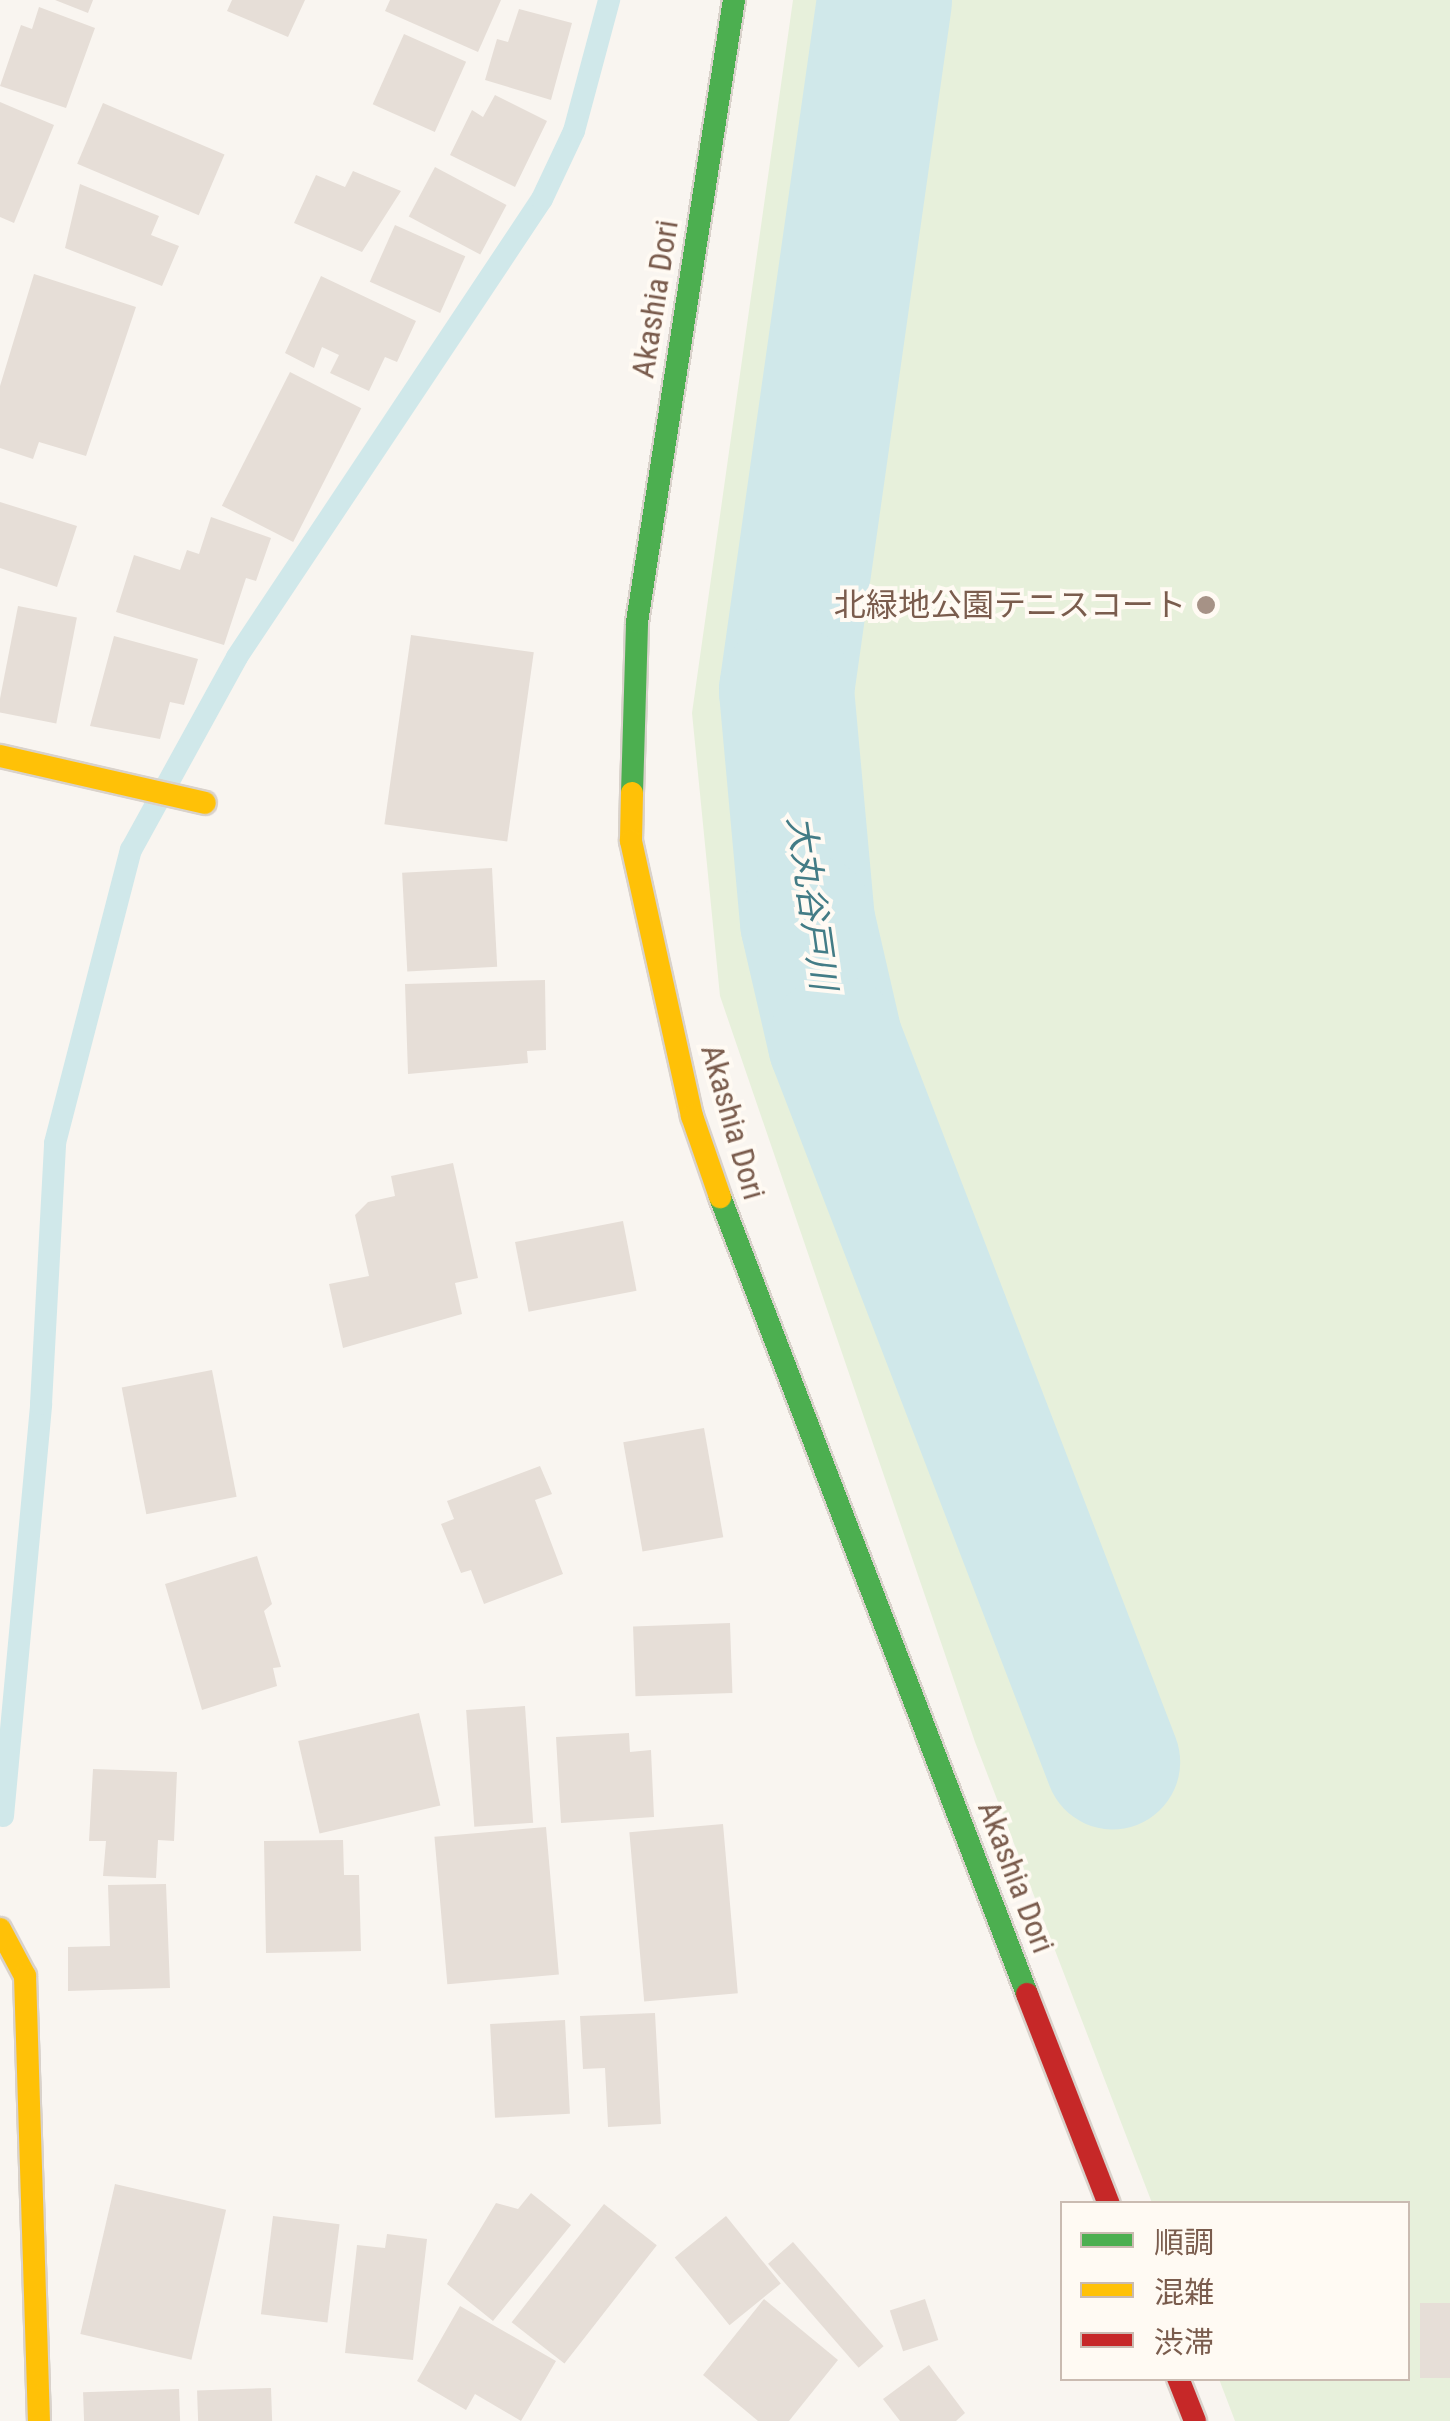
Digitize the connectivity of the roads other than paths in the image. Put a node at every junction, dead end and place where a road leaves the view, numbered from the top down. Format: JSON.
{"nodes":[{"id":1,"x":734,"y":0,"type":"edge"},
{"id":2,"x":0,"y":756,"type":"edge"},
{"id":3,"x":205,"y":803,"type":"dead end"},
{"id":4,"x":0,"y":1929,"type":"edge"},
{"id":5,"x":1108,"y":2201,"type":"edge"},
{"id":6,"x":1179,"y":2381,"type":"edge"},
{"id":7,"x":39,"y":2421,"type":"edge"},
{"id":8,"x":1195,"y":2421,"type":"edge"}],
"edges":[{"from":1,"to":5,"type":"street","name":"Akashia Dori"},
{"from":2,"to":3,"type":"street"},
{"from":4,"to":7,"type":"street"},
{"from":6,"to":8,"type":"street"}]}
